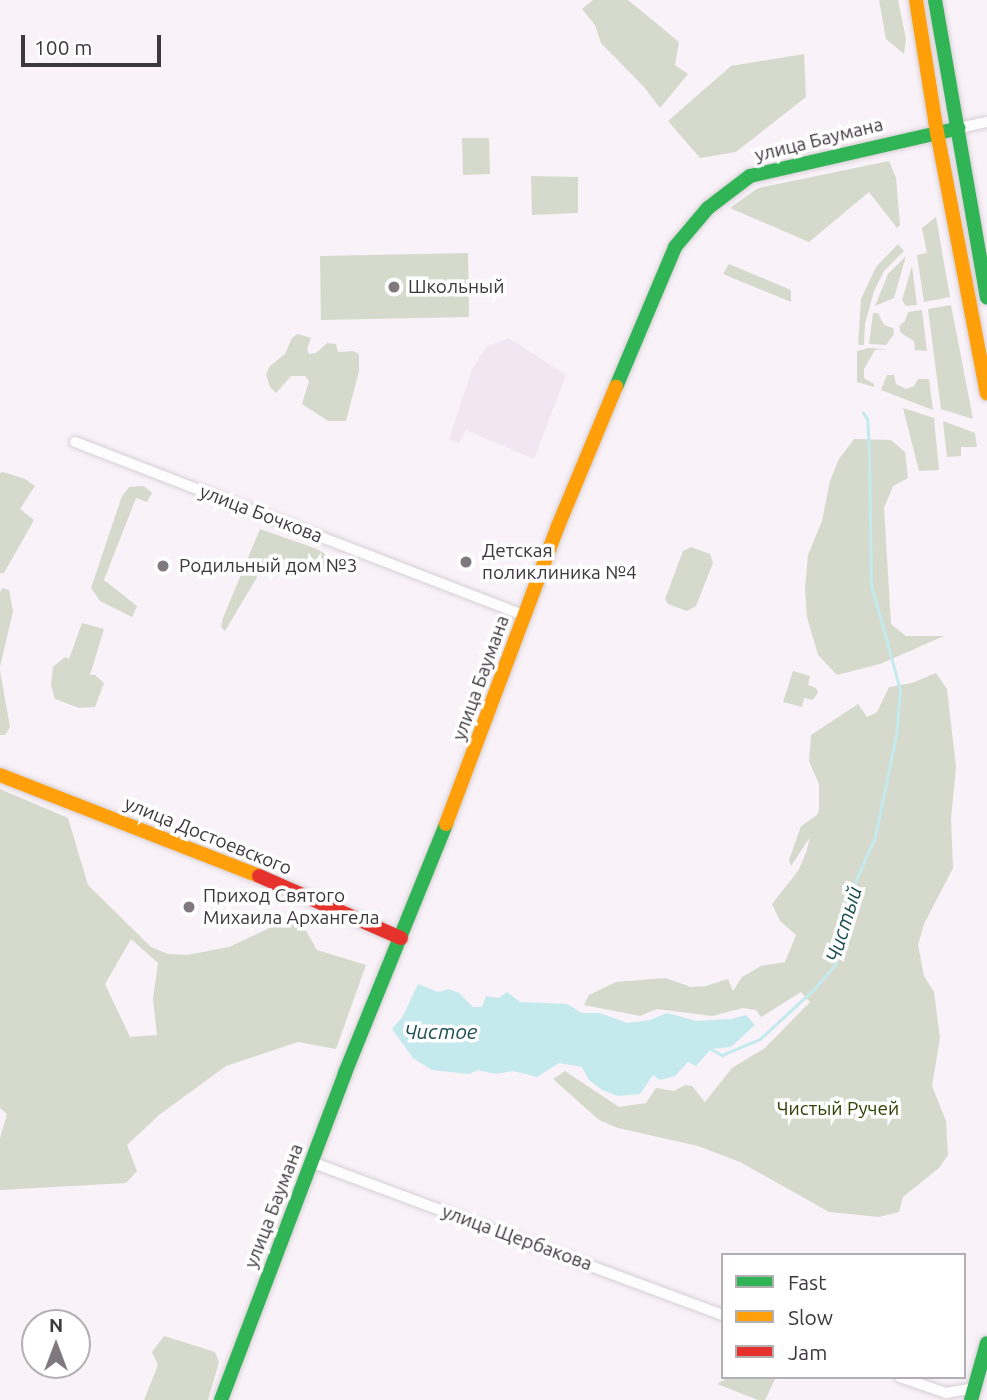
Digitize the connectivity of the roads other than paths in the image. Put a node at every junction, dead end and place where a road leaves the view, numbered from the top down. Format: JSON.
{"nodes":[{"id":1,"x":915,"y":0,"type":"edge"},
{"id":2,"x":935,"y":0,"type":"edge"},
{"id":3,"x":987,"y":122,"type":"edge"},
{"id":4,"x":959,"y":128,"type":"junction"},
{"id":5,"x":937,"y":132,"type":"junction"},
{"id":6,"x":987,"y":296,"type":"edge"},
{"id":7,"x":987,"y":393,"type":"edge"},
{"id":8,"x":75,"y":442,"type":"dead end"},
{"id":9,"x":525,"y":616,"type":"junction"},
{"id":10,"x":0,"y":775,"type":"edge"},
{"id":11,"x":401,"y":937,"type":"junction"},
{"id":12,"x":311,"y":1162,"type":"junction"},
{"id":13,"x":721,"y":1314,"type":"edge"},
{"id":14,"x":987,"y":1343,"type":"edge"},
{"id":15,"x":906,"y":1379,"type":"edge"},
{"id":16,"x":977,"y":1391,"type":"edge"},
{"id":17,"x":221,"y":1400,"type":"edge"}],
"edges":[{"from":1,"to":5,"type":"street"},
{"from":2,"to":4,"type":"street"},
{"from":3,"to":4,"type":"street"},
{"from":4,"to":5,"type":"street","name":"улица Баумана"},
{"from":4,"to":6,"type":"street"},
{"from":5,"to":7,"type":"street"},
{"from":5,"to":9,"type":"street","name":"улица Баумана"},
{"from":8,"to":9,"type":"street","name":"улица Бочкова"},
{"from":9,"to":11,"type":"street","name":"улица Баумана"},
{"from":10,"to":11,"type":"street","name":"улица Достоевского"},
{"from":11,"to":12,"type":"street","name":"улица Баумана"},
{"from":12,"to":13,"type":"street","name":"улица Щербакова"},
{"from":12,"to":17,"type":"street","name":"улица Баумана"},
{"from":14,"to":16,"type":"street"},
{"from":15,"to":16,"type":"street"}]}
